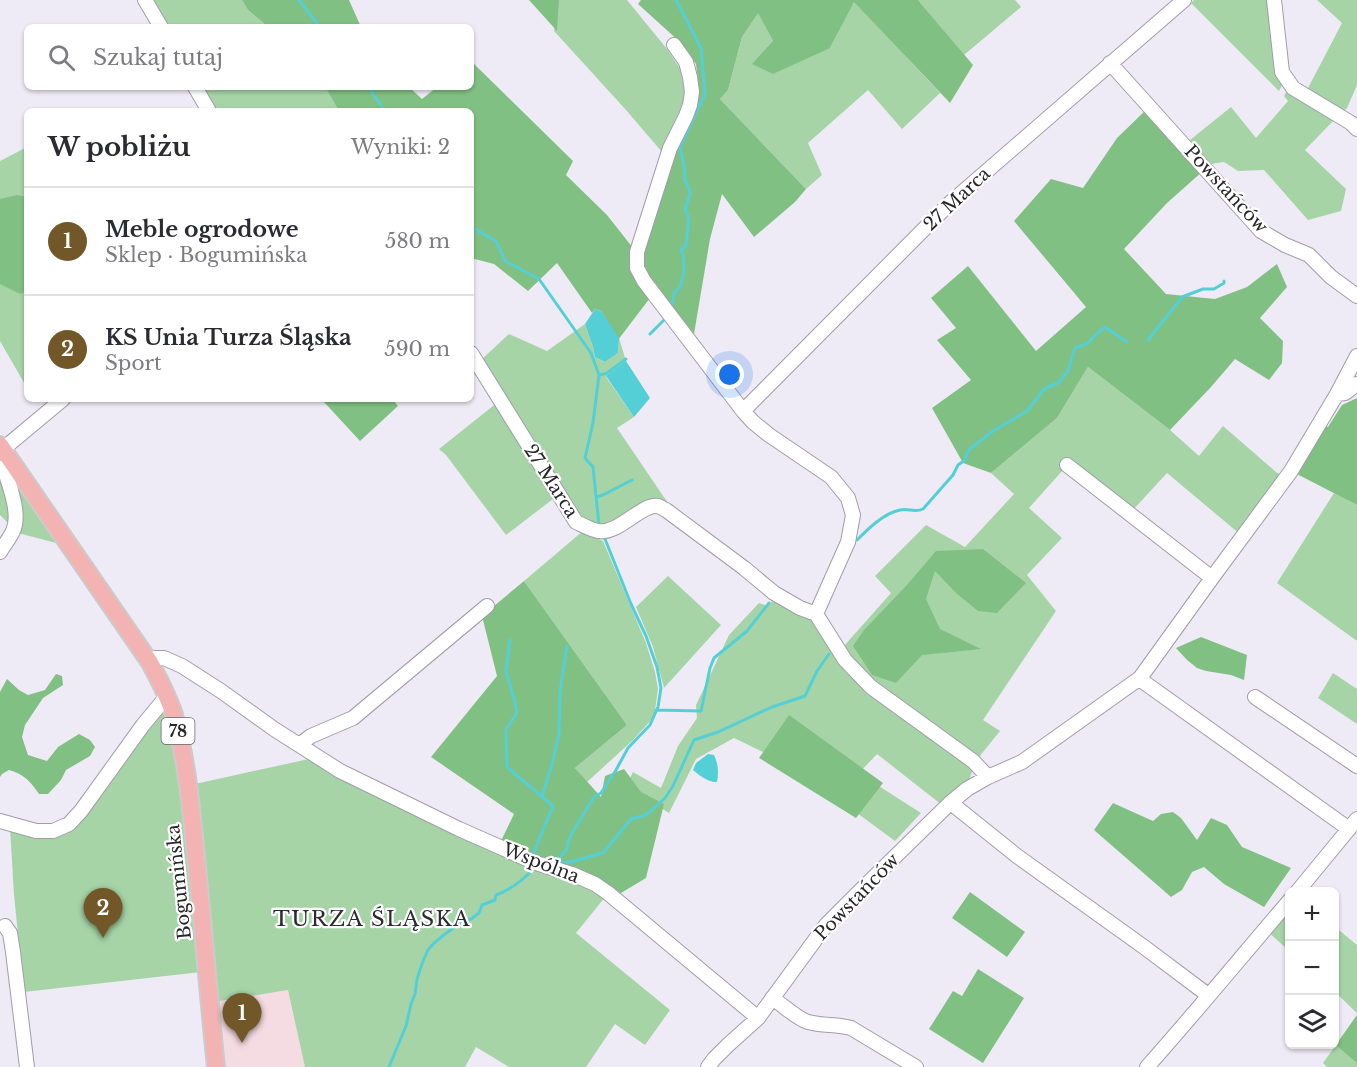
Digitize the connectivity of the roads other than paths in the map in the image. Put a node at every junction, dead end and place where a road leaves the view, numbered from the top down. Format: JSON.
{"nodes":[{"id":1,"x":145,"y":0,"type":"edge"},
{"id":2,"x":1184,"y":0,"type":"edge"},
{"id":3,"x":1274,"y":0,"type":"edge"},
{"id":4,"x":159,"y":24,"type":"edge"},
{"id":5,"x":674,"y":45,"type":"dead end"},
{"id":6,"x":1110,"y":63,"type":"junction"},
{"id":7,"x":197,"y":90,"type":"edge"},
{"id":8,"x":207,"y":108,"type":"edge"},
{"id":9,"x":1357,"y":129,"type":"edge"},
{"id":10,"x":1357,"y":296,"type":"edge"},
{"id":11,"x":1357,"y":356,"type":"edge"},
{"id":12,"x":474,"y":358,"type":"edge"},
{"id":13,"x":1357,"y":384,"type":"edge"},
{"id":14,"x":1337,"y":394,"type":"junction"},
{"id":15,"x":60,"y":402,"type":"edge"},
{"id":16,"x":743,"y":411,"type":"junction"},
{"id":17,"x":4,"y":451,"type":"edge"},
{"id":18,"x":1067,"y":465,"type":"dead end"},
{"id":19,"x":0,"y":552,"type":"edge"},
{"id":20,"x":1212,"y":578,"type":"junction"},
{"id":21,"x":487,"y":606,"type":"dead end"},
{"id":22,"x":816,"y":614,"type":"junction"},
{"id":23,"x":149,"y":661,"type":"junction"},
{"id":24,"x":1140,"y":678,"type":"junction"},
{"id":25,"x":167,"y":696,"type":"junction"},
{"id":26,"x":1255,"y":697,"type":"dead end"},
{"id":27,"x":299,"y":745,"type":"junction"},
{"id":28,"x":1357,"y":766,"type":"edge"},
{"id":29,"x":988,"y":777,"type":"junction"},
{"id":30,"x":951,"y":803,"type":"junction"},
{"id":31,"x":0,"y":821,"type":"edge"},
{"id":32,"x":1353,"y":824,"type":"edge"},
{"id":33,"x":1300,"y":887,"type":"edge"},
{"id":34,"x":1285,"y":906,"type":"edge"},
{"id":35,"x":5,"y":926,"type":"dead end"},
{"id":36,"x":1208,"y":995,"type":"junction"},
{"id":37,"x":772,"y":998,"type":"junction"},
{"id":38,"x":758,"y":1018,"type":"junction"},
{"id":39,"x":27,"y":1067,"type":"edge"},
{"id":40,"x":216,"y":1067,"type":"edge"},
{"id":41,"x":708,"y":1067,"type":"edge"},
{"id":42,"x":916,"y":1067,"type":"edge"},
{"id":43,"x":1147,"y":1067,"type":"edge"}],
"edges":[{"from":1,"to":4,"type":"street"},
{"from":2,"to":6,"type":"street","name":"27 Marca"},
{"from":3,"to":9,"type":"street"},
{"from":5,"to":16,"type":"street"},
{"from":6,"to":10,"type":"street","name":"Powstańców"},
{"from":6,"to":16,"type":"street","name":"27 Marca"},
{"from":7,"to":8,"type":"street"},
{"from":11,"to":14,"type":"street","name":"Powstańców"},
{"from":12,"to":22,"type":"street","name":"27 Marca"},
{"from":13,"to":14,"type":"street"},
{"from":14,"to":20,"type":"street","name":"Powstańców"},
{"from":15,"to":17,"type":"street"},
{"from":16,"to":22,"type":"street"},
{"from":17,"to":19,"type":"street"},
{"from":17,"to":23,"type":"main road","name":"Bogumińska","number":"78"},
{"from":18,"to":20,"type":"street"},
{"from":20,"to":24,"type":"street","name":"Powstańców"},
{"from":21,"to":27,"type":"street"},
{"from":22,"to":29,"type":"street"},
{"from":23,"to":25,"type":"main road","name":"Bogumińska","number":"78"},
{"from":23,"to":27,"type":"street","name":"Wspólna"},
{"from":24,"to":29,"type":"street","name":"Powstańców"},
{"from":24,"to":32,"type":"street"},
{"from":25,"to":31,"type":"street"},
{"from":25,"to":40,"type":"main road","name":"Bogumińska","number":"78"},
{"from":26,"to":28,"type":"street"},
{"from":27,"to":38,"type":"street","name":"Wspólna"},
{"from":29,"to":30,"type":"street","name":"Powstańców"},
{"from":30,"to":36,"type":"street"},
{"from":30,"to":37,"type":"street","name":"Powstańców"},
{"from":32,"to":33,"type":"street"},
{"from":34,"to":36,"type":"street"},
{"from":35,"to":39,"type":"street"},
{"from":36,"to":43,"type":"street"},
{"from":37,"to":38,"type":"street","name":"Powstańców"},
{"from":37,"to":42,"type":"street"},
{"from":38,"to":41,"type":"street","name":"Powstańców"}]}
